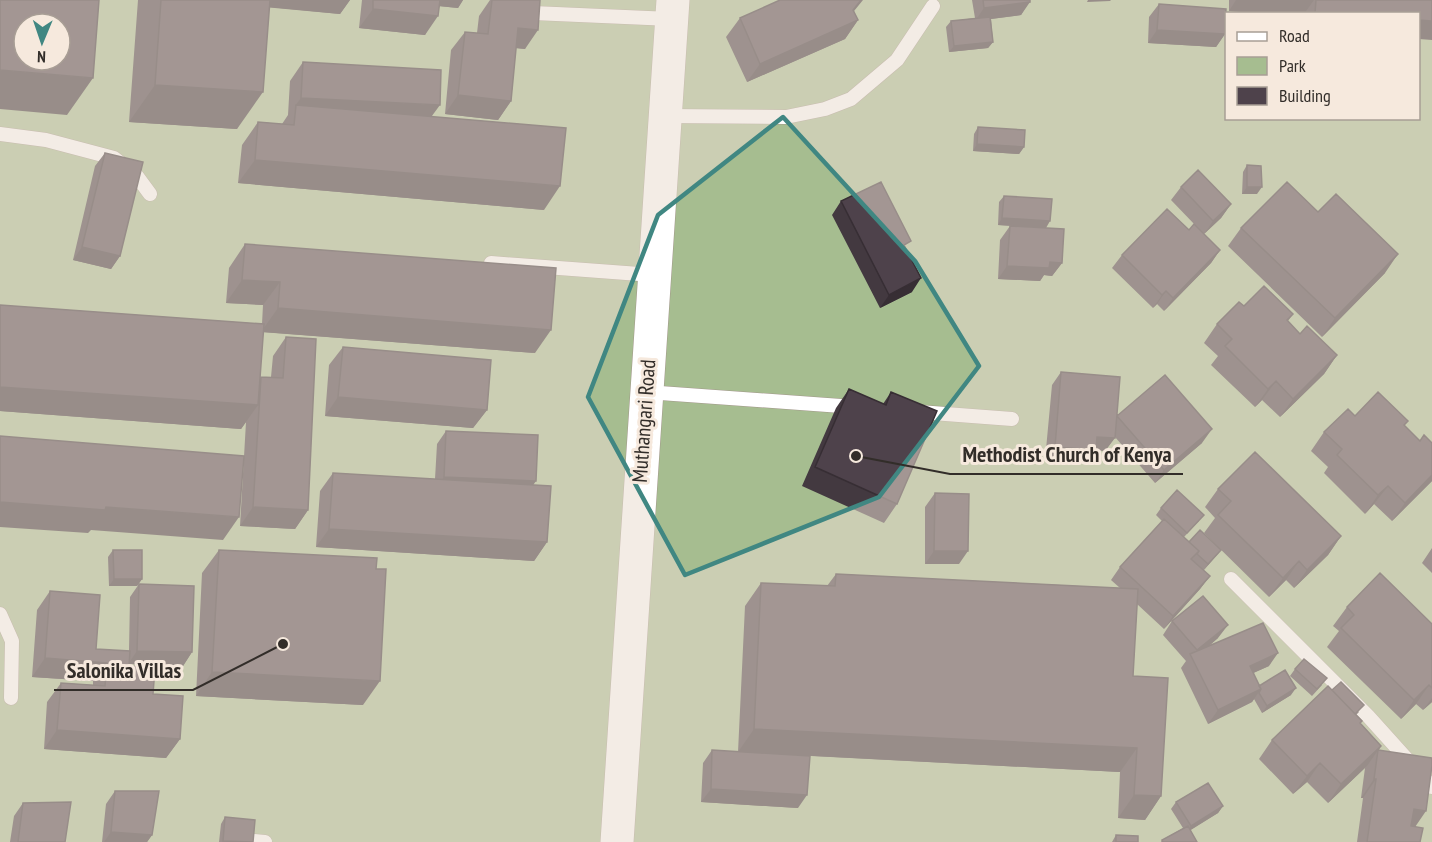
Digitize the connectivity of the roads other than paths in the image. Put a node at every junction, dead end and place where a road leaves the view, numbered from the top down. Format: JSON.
{"nodes":[{"id":1,"x":933,"y":6,"type":"dead end"},
{"id":2,"x":672,"y":10,"type":"edge"},
{"id":3,"x":533,"y":13,"type":"edge"},
{"id":4,"x":665,"y":116,"type":"junction"},
{"id":5,"x":0,"y":134,"type":"edge"},
{"id":6,"x":150,"y":194,"type":"dead end"},
{"id":7,"x":480,"y":262,"type":"edge"},
{"id":8,"x":653,"y":274,"type":"junction"},
{"id":9,"x":646,"y":392,"type":"junction"},
{"id":10,"x":870,"y":408,"type":"edge"},
{"id":11,"x":906,"y":411,"type":"edge"},
{"id":12,"x":1012,"y":419,"type":"dead end"},
{"id":13,"x":1231,"y":579,"type":"dead end"},
{"id":14,"x":0,"y":614,"type":"edge"},
{"id":15,"x":11,"y":698,"type":"dead end"},
{"id":16,"x":1432,"y":787,"type":"edge"},
{"id":17,"x":617,"y":842,"type":"edge"}],
"edges":[{"from":1,"to":4,"type":"lane"},
{"from":2,"to":3,"type":"lane"},
{"from":2,"to":4,"type":"street","name":"Muthangari Road"},
{"from":4,"to":8,"type":"street","name":"Muthangari Road"},
{"from":5,"to":6,"type":"lane"},
{"from":7,"to":8,"type":"lane"},
{"from":8,"to":9,"type":"street","name":"Muthangari Road"},
{"from":9,"to":10,"type":"lane"},
{"from":9,"to":17,"type":"street","name":"Muthangari Road"},
{"from":11,"to":12,"type":"lane"},
{"from":13,"to":16,"type":"lane"},
{"from":14,"to":15,"type":"lane"}]}
